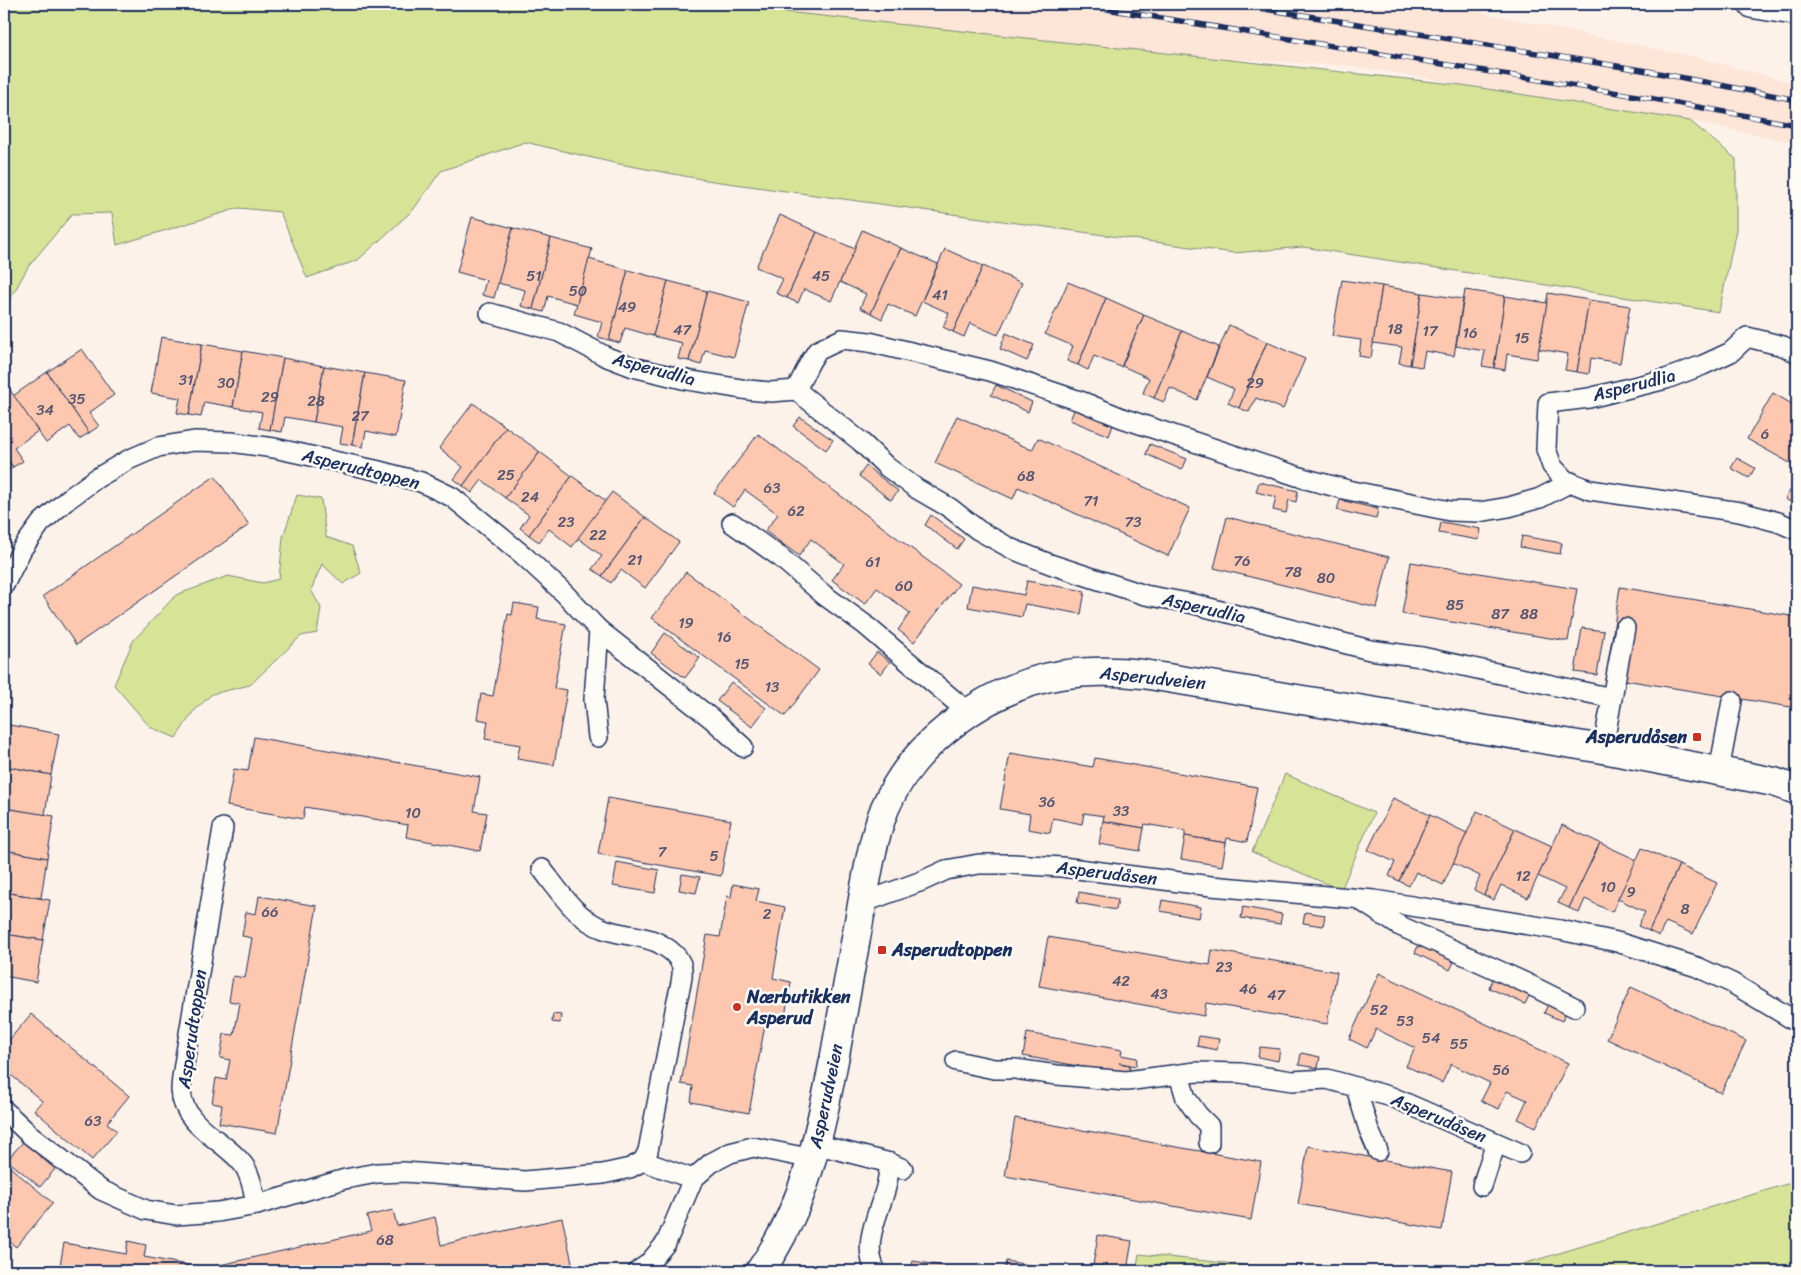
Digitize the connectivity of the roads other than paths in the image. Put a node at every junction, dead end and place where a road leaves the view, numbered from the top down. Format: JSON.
{"nodes":[{"id":1,"x":1753,"y":4,"type":"edge"},
{"id":2,"x":1797,"y":11,"type":"edge"},
{"id":3,"x":490,"y":313,"type":"dead end"},
{"id":4,"x":1797,"y":353,"type":"edge"},
{"id":5,"x":796,"y":390,"type":"junction"},
{"id":6,"x":1571,"y":482,"type":"junction"},
{"id":7,"x":732,"y":523,"type":"dead end"},
{"id":8,"x":1797,"y":530,"type":"edge"},
{"id":9,"x":4,"y":584,"type":"edge"},
{"id":10,"x":1625,"y":628,"type":"dead end"},
{"id":11,"x":599,"y":630,"type":"junction"},
{"id":12,"x":1612,"y":698,"type":"junction"},
{"id":13,"x":1732,"y":701,"type":"dead end"},
{"id":14,"x":968,"y":713,"type":"junction"},
{"id":15,"x":598,"y":737,"type":"dead end"},
{"id":16,"x":743,"y":747,"type":"dead end"},
{"id":17,"x":1603,"y":750,"type":"junction"},
{"id":18,"x":1719,"y":771,"type":"junction"},
{"id":19,"x":1797,"y":790,"type":"edge"},
{"id":20,"x":223,"y":828,"type":"dead end"},
{"id":21,"x":542,"y":870,"type":"dead end"},
{"id":22,"x":1358,"y":899,"type":"junction"},
{"id":23,"x":862,"y":902,"type":"junction"},
{"id":24,"x":1574,"y":1007,"type":"dead end"},
{"id":25,"x":1797,"y":1022,"type":"edge"},
{"id":26,"x":956,"y":1062,"type":"dead end"},
{"id":27,"x":1179,"y":1075,"type":"junction"},
{"id":28,"x":1356,"y":1088,"type":"junction"},
{"id":29,"x":4,"y":1110,"type":"edge"},
{"id":30,"x":1209,"y":1143,"type":"dead end"},
{"id":31,"x":1496,"y":1143,"type":"junction"},
{"id":32,"x":814,"y":1151,"type":"junction"},
{"id":33,"x":1378,"y":1151,"type":"dead end"},
{"id":34,"x":1520,"y":1153,"type":"dead end"},
{"id":35,"x":643,"y":1161,"type":"junction"},
{"id":36,"x":693,"y":1179,"type":"junction"},
{"id":37,"x":1482,"y":1186,"type":"dead end"},
{"id":38,"x":257,"y":1205,"type":"junction"},
{"id":39,"x":638,"y":1271,"type":"edge"},
{"id":40,"x":760,"y":1271,"type":"edge"},
{"id":41,"x":876,"y":1271,"type":"edge"}],
"edges":[{"from":1,"to":2,"type":"street"},
{"from":3,"to":5,"type":"lane","name":"Asperudlia"},
{"from":4,"to":6,"type":"lane","name":"Asperudlia"},
{"from":5,"to":6,"type":"lane"},
{"from":5,"to":12,"type":"lane","name":"Asperudlia"},
{"from":6,"to":8,"type":"lane","name":"Asperudlia"},
{"from":7,"to":14,"type":"lane"},
{"from":9,"to":11,"type":"lane","name":"Asperudtoppen"},
{"from":10,"to":12,"type":"lane"},
{"from":11,"to":15,"type":"lane"},
{"from":11,"to":16,"type":"lane","name":"Asperudtoppen"},
{"from":12,"to":17,"type":"lane"},
{"from":13,"to":18,"type":"lane"},
{"from":14,"to":17,"type":"street","name":"Asperudveien"},
{"from":14,"to":23,"type":"street","name":"Asperudveien"},
{"from":17,"to":18,"type":"street","name":"Asperudveien"},
{"from":18,"to":19,"type":"street","name":"Asperudveien"},
{"from":20,"to":38,"type":"lane","name":"Asperudtoppen"},
{"from":21,"to":35,"type":"lane"},
{"from":22,"to":23,"type":"lane","name":"Asperudåsen"},
{"from":22,"to":24,"type":"lane","name":"Asperudåsen"},
{"from":22,"to":25,"type":"lane","name":"Asperudåsen"},
{"from":23,"to":32,"type":"street","name":"Asperudveien"},
{"from":26,"to":27,"type":"lane","name":"Asperudåsen"},
{"from":27,"to":28,"type":"lane","name":"Asperudåsen"},
{"from":27,"to":30,"type":"lane"},
{"from":28,"to":31,"type":"lane","name":"Asperudåsen"},
{"from":28,"to":33,"type":"lane","name":"Asperudåsen"},
{"from":29,"to":38,"type":"lane"},
{"from":31,"to":34,"type":"lane","name":"Asperudåsen"},
{"from":31,"to":37,"type":"lane"},
{"from":32,"to":36,"type":"lane"},
{"from":32,"to":40,"type":"street","name":"Asperudveien"},
{"from":32,"to":41,"type":"lane"},
{"from":35,"to":36,"type":"lane"},
{"from":35,"to":38,"type":"lane"},
{"from":36,"to":39,"type":"lane"}]}
